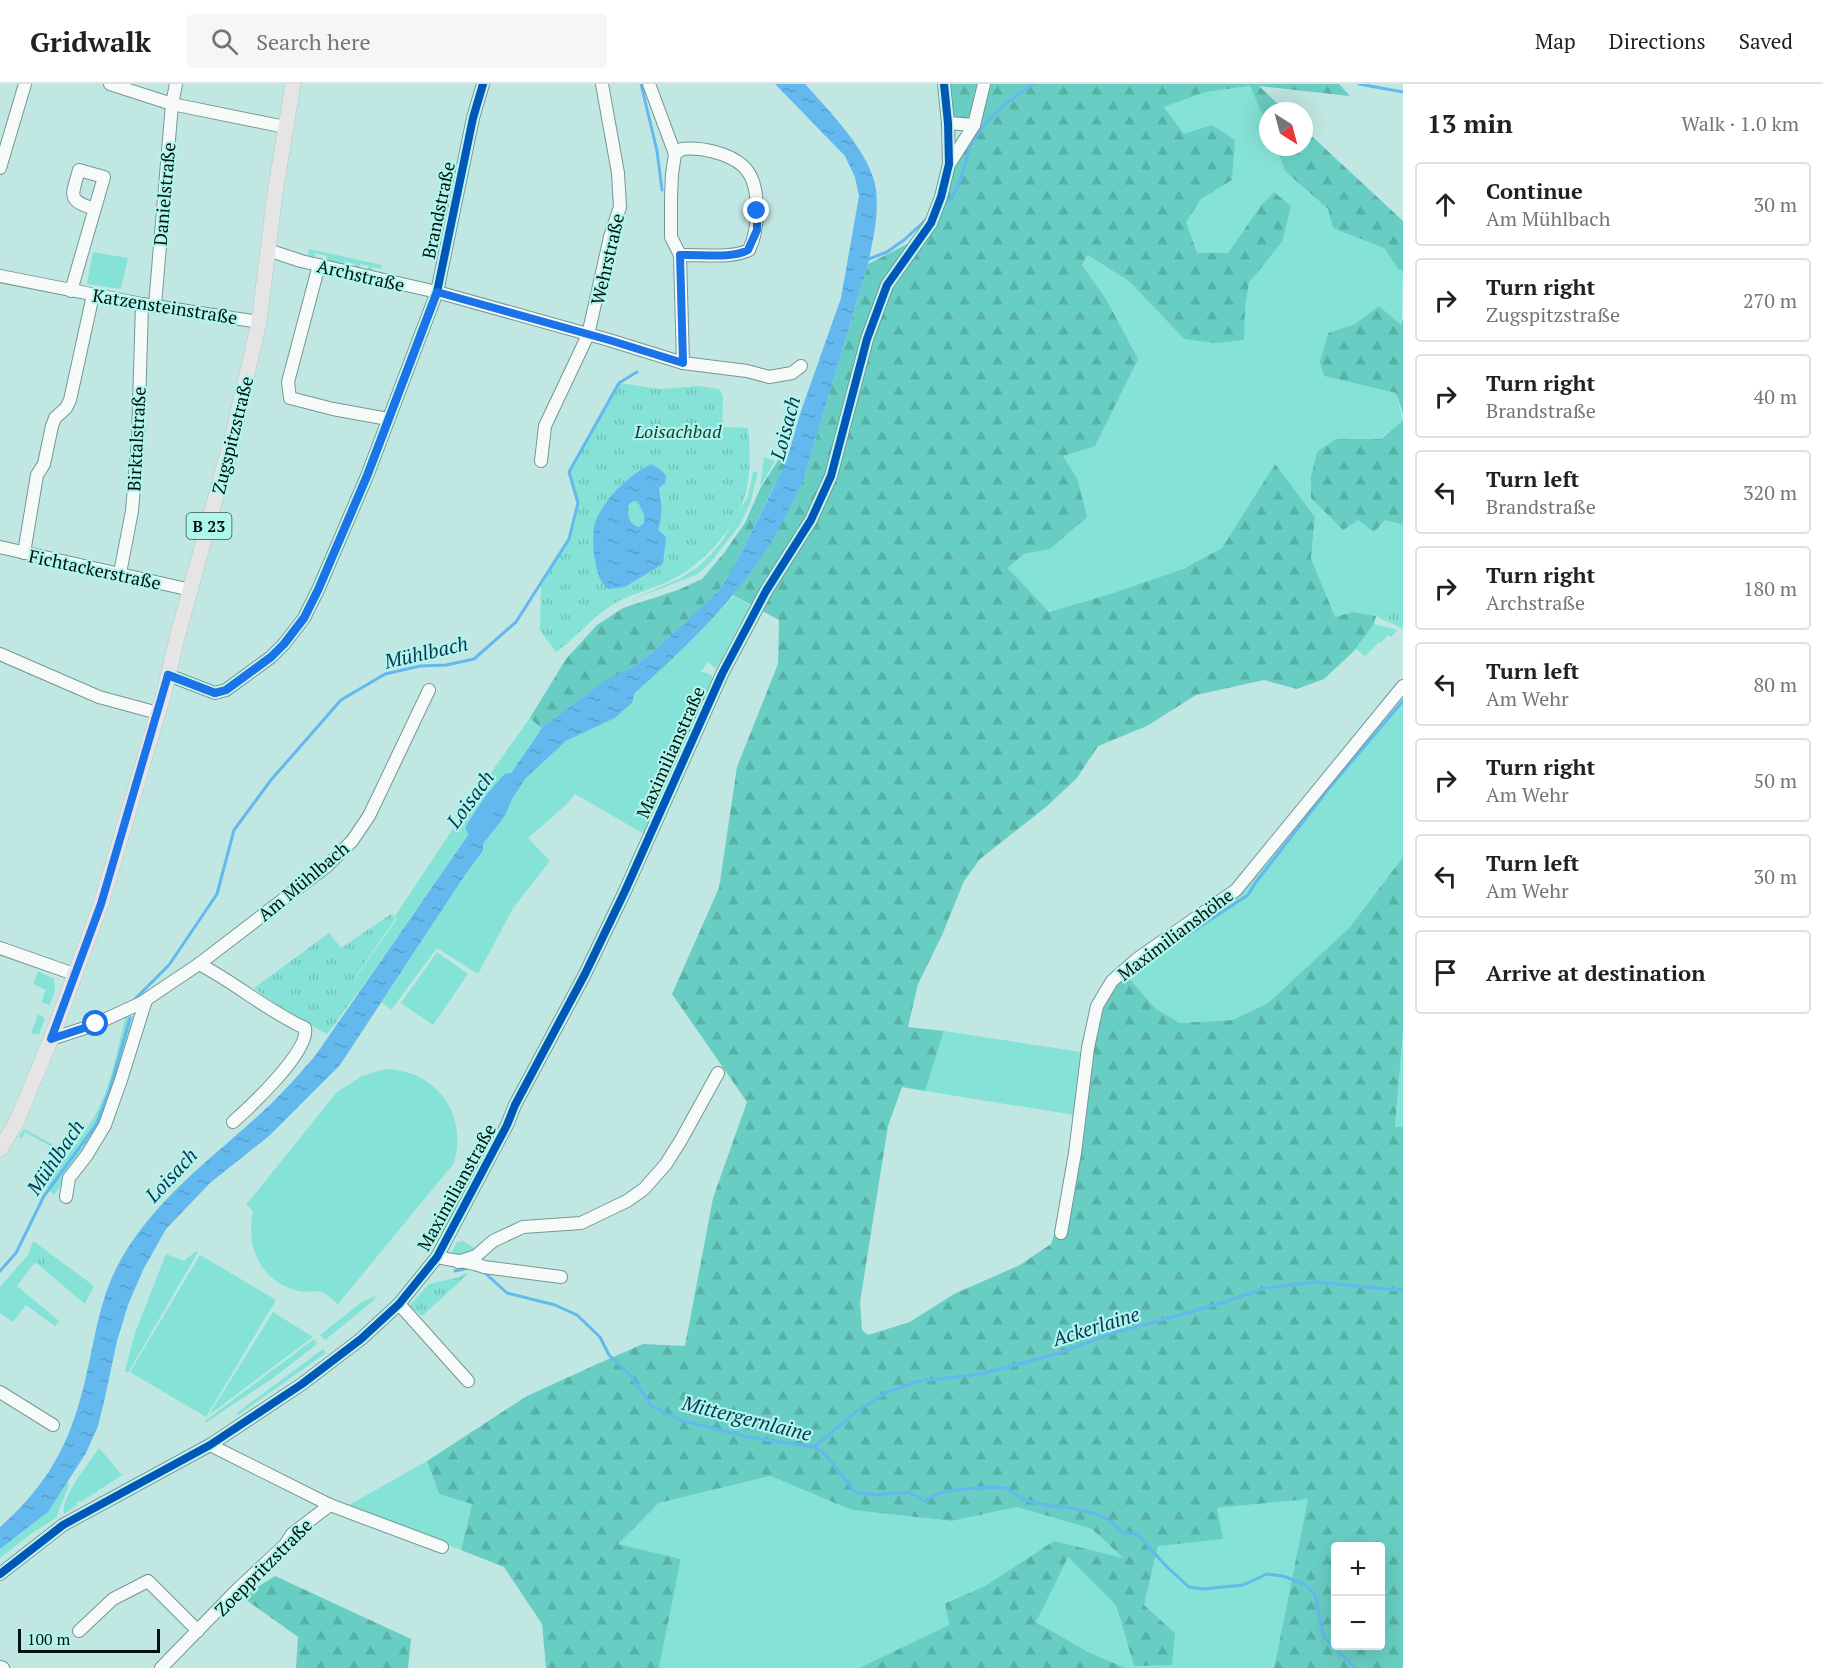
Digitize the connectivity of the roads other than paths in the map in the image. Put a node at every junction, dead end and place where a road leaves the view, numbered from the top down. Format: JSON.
{"nodes":[{"id":1,"x":25,"y":84,"type":"edge"},
{"id":2,"x":110,"y":84,"type":"edge"},
{"id":3,"x":176,"y":84,"type":"edge"},
{"id":4,"x":293,"y":84,"type":"edge"},
{"id":5,"x":483,"y":84,"type":"edge"},
{"id":6,"x":602,"y":84,"type":"edge"},
{"id":7,"x":649,"y":84,"type":"edge"},
{"id":8,"x":944,"y":84,"type":"edge"},
{"id":9,"x":984,"y":84,"type":"edge"},
{"id":10,"x":172,"y":104,"type":"junction"},
{"id":11,"x":948,"y":123,"type":"junction"},
{"id":12,"x":974,"y":125,"type":"junction"},
{"id":13,"x":285,"y":126,"type":"junction"},
{"id":14,"x":665,"y":127,"type":"junction"},
{"id":15,"x":691,"y":148,"type":"junction"},
{"id":16,"x":675,"y":154,"type":"junction"},
{"id":17,"x":950,"y":164,"type":"junction"},
{"id":18,"x":0,"y":168,"type":"edge"},
{"id":19,"x":95,"y":209,"type":"dead end"},
{"id":20,"x":268,"y":250,"type":"junction"},
{"id":21,"x":680,"y":255,"type":"junction"},
{"id":22,"x":319,"y":265,"type":"junction"},
{"id":23,"x":0,"y":276,"type":"edge"},
{"id":24,"x":71,"y":291,"type":"junction"},
{"id":25,"x":437,"y":292,"type":"junction"},
{"id":26,"x":93,"y":295,"type":"junction"},
{"id":27,"x":148,"y":304,"type":"junction"},
{"id":28,"x":259,"y":322,"type":"junction"},
{"id":29,"x":588,"y":335,"type":"junction"},
{"id":30,"x":683,"y":363,"type":"junction"},
{"id":31,"x":801,"y":366,"type":"dead end"},
{"id":32,"x":388,"y":419,"type":"junction"},
{"id":33,"x":541,"y":462,"type":"dead end"},
{"id":34,"x":0,"y":547,"type":"edge"},
{"id":35,"x":24,"y":553,"type":"junction"},
{"id":36,"x":120,"y":573,"type":"junction"},
{"id":37,"x":191,"y":590,"type":"junction"},
{"id":38,"x":0,"y":654,"type":"edge"},
{"id":39,"x":168,"y":675,"type":"junction"},
{"id":40,"x":1403,"y":686,"type":"edge"},
{"id":41,"x":429,"y":690,"type":"dead end"},
{"id":42,"x":158,"y":713,"type":"junction"},
{"id":43,"x":0,"y":948,"type":"edge"},
{"id":44,"x":199,"y":964,"type":"junction"},
{"id":45,"x":74,"y":974,"type":"junction"},
{"id":46,"x":143,"y":1002,"type":"junction"},
{"id":47,"x":51,"y":1039,"type":"junction"},
{"id":48,"x":718,"y":1072,"type":"dead end"},
{"id":49,"x":232,"y":1122,"type":"dead end"},
{"id":50,"x":0,"y":1149,"type":"edge"},
{"id":51,"x":66,"y":1197,"type":"dead end"},
{"id":52,"x":1061,"y":1233,"type":"dead end"},
{"id":53,"x":437,"y":1257,"type":"junction"},
{"id":54,"x":458,"y":1262,"type":"junction"},
{"id":55,"x":561,"y":1277,"type":"dead end"},
{"id":56,"x":399,"y":1304,"type":"junction"},
{"id":57,"x":468,"y":1381,"type":"dead end"},
{"id":58,"x":0,"y":1392,"type":"edge"},
{"id":59,"x":53,"y":1425,"type":"dead end"},
{"id":60,"x":210,"y":1445,"type":"junction"},
{"id":61,"x":330,"y":1505,"type":"junction"},
{"id":62,"x":442,"y":1547,"type":"dead end"},
{"id":63,"x":0,"y":1574,"type":"edge"},
{"id":64,"x":79,"y":1631,"type":"dead end"},
{"id":65,"x":198,"y":1631,"type":"junction"},
{"id":66,"x":161,"y":1668,"type":"edge"}],
"edges":[{"from":1,"to":18,"type":"street"},
{"from":2,"to":10,"type":"street"},
{"from":3,"to":10,"type":"street","name":"Danielstraße"},
{"from":4,"to":13,"type":"main road","name":"Zugspitzstraße","number":"B 23"},
{"from":5,"to":25,"type":"street","name":"Brandstraße"},
{"from":6,"to":29,"type":"street","name":"Wehrstraße"},
{"from":7,"to":14,"type":"street"},
{"from":8,"to":11,"type":"street"},
{"from":9,"to":12,"type":"street"},
{"from":10,"to":13,"type":"street"},
{"from":10,"to":27,"type":"street","name":"Danielstraße"},
{"from":11,"to":12,"type":"street"},
{"from":11,"to":17,"type":"street"},
{"from":12,"to":17,"type":"street"},
{"from":13,"to":20,"type":"main road","name":"Zugspitzstraße","number":"B 23"},
{"from":14,"to":15,"type":"street"},
{"from":14,"to":16,"type":"street"},
{"from":15,"to":16,"type":"street"},
{"from":15,"to":21,"type":"street"},
{"from":16,"to":21,"type":"street"},
{"from":17,"to":53,"type":"street","name":"Maximilianstraße"},
{"from":19,"to":24,"type":"street","name":"Katzensteinstraße"},
{"from":20,"to":22,"type":"street","name":"Archstraße"},
{"from":20,"to":28,"type":"main road","name":"Zugspitzstraße","number":"B 23"},
{"from":21,"to":30,"type":"street"},
{"from":22,"to":25,"type":"street","name":"Archstraße"},
{"from":22,"to":32,"type":"street"},
{"from":23,"to":24,"type":"street","name":"Katzensteinstraße"},
{"from":24,"to":26,"type":"street","name":"Katzensteinstraße"},
{"from":25,"to":29,"type":"street","name":"Archstraße"},
{"from":25,"to":32,"type":"street","name":"Brandstraße"},
{"from":26,"to":27,"type":"street","name":"Katzensteinstraße"},
{"from":26,"to":35,"type":"street"},
{"from":27,"to":28,"type":"street","name":"Katzensteinstraße"},
{"from":27,"to":36,"type":"street","name":"Birktalstraße"},
{"from":28,"to":37,"type":"main road","name":"Zugspitzstraße","number":"B 23"},
{"from":29,"to":30,"type":"street","name":"Archstraße"},
{"from":29,"to":33,"type":"street","name":"Wehrstraße"},
{"from":30,"to":31,"type":"street","name":"Archstraße"},
{"from":32,"to":39,"type":"street","name":"Brandstraße"},
{"from":34,"to":35,"type":"street","name":"Fichtackerstraße"},
{"from":35,"to":36,"type":"street","name":"Fichtackerstraße"},
{"from":36,"to":37,"type":"street","name":"Fichtackerstraße"},
{"from":37,"to":39,"type":"main road","name":"Zugspitzstraße","number":"B 23"},
{"from":38,"to":42,"type":"street"},
{"from":39,"to":42,"type":"main road","name":"Zugspitzstraße","number":"B 23"},
{"from":40,"to":52,"type":"street","name":"Maximilianshöhe"},
{"from":41,"to":44,"type":"street","name":"Am Mühlbach"},
{"from":42,"to":45,"type":"main road","name":"Zugspitzstraße","number":"B 23"},
{"from":43,"to":45,"type":"street"},
{"from":44,"to":46,"type":"street","name":"Am Mühlbach"},
{"from":44,"to":49,"type":"street"},
{"from":45,"to":47,"type":"main road","name":"Zugspitzstraße","number":"B 23"},
{"from":46,"to":47,"type":"street","name":"Am Mühlbach"},
{"from":46,"to":51,"type":"street"},
{"from":47,"to":50,"type":"main road","name":"Zugspitzstraße","number":"B 23"},
{"from":48,"to":54,"type":"street"},
{"from":53,"to":54,"type":"street"},
{"from":53,"to":56,"type":"street","name":"Maximilianstraße"},
{"from":54,"to":55,"type":"street"},
{"from":56,"to":57,"type":"street"},
{"from":56,"to":60,"type":"street","name":"Maximilianstraße"},
{"from":58,"to":59,"type":"street"},
{"from":60,"to":61,"type":"street","name":"Zoeppritzstraße"},
{"from":60,"to":63,"type":"street","name":"Maximilianstraße"},
{"from":61,"to":62,"type":"street","name":"Zoeppritzstraße"},
{"from":61,"to":65,"type":"street","name":"Zoeppritzstraße"},
{"from":64,"to":65,"type":"street","name":"Zoeppritzstraße"},
{"from":65,"to":66,"type":"street","name":"Zoeppritzstraße"}]}
